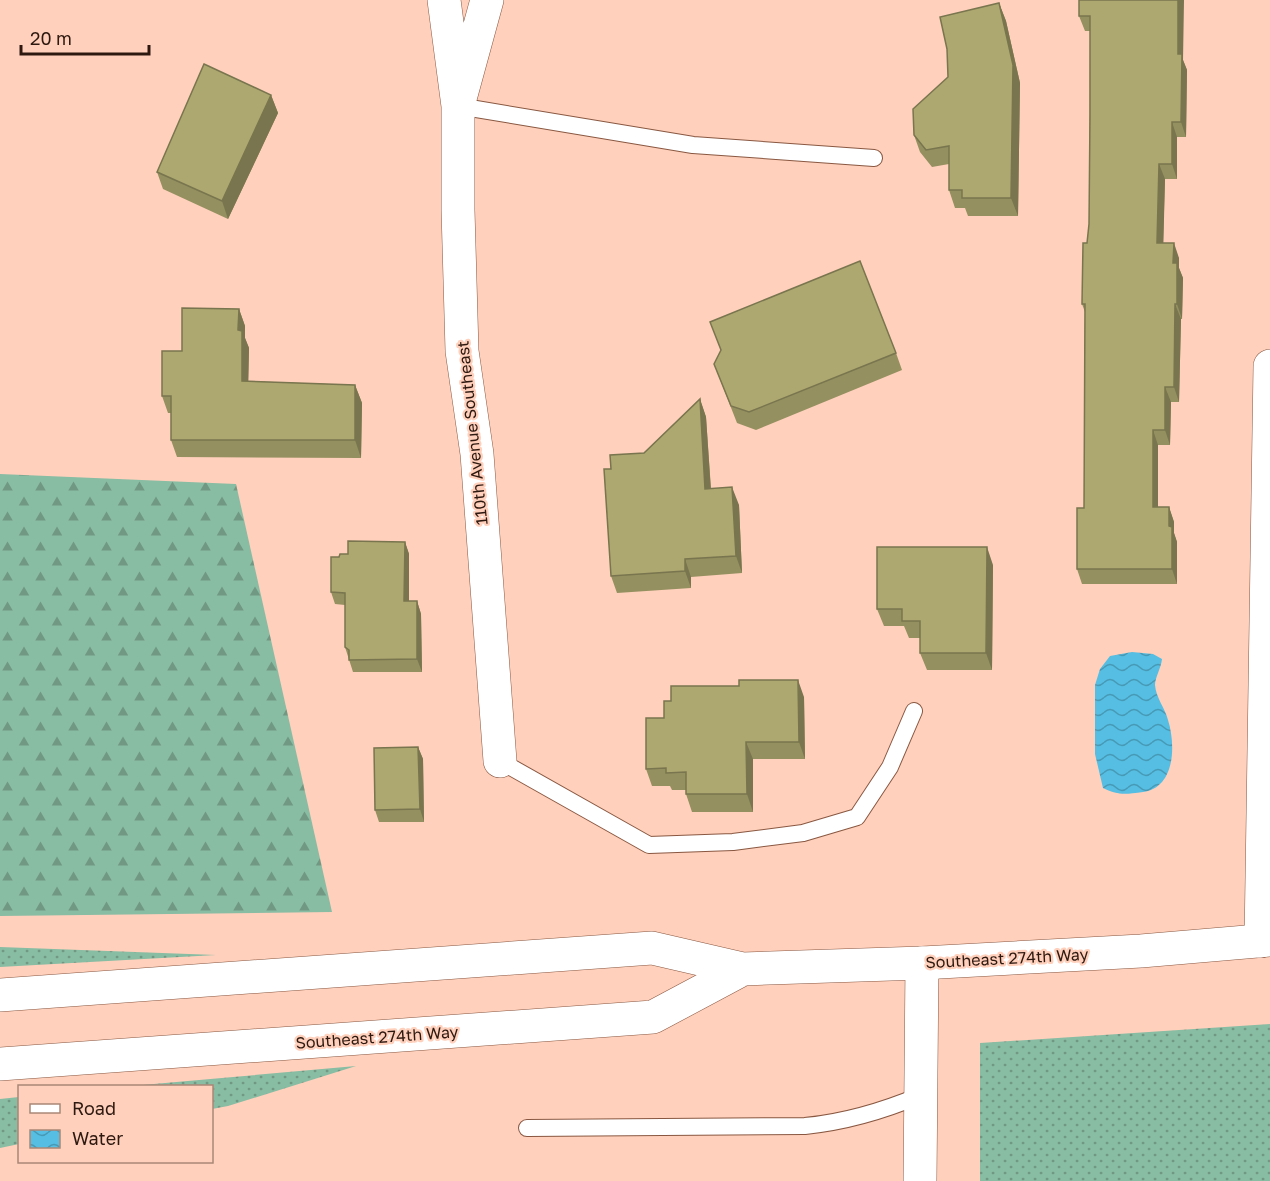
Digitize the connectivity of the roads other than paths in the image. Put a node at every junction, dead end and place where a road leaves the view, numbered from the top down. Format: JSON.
{"nodes":[{"id":1,"x":444,"y":0,"type":"edge"},
{"id":2,"x":487,"y":0,"type":"edge"},
{"id":3,"x":458,"y":106,"type":"junction"},
{"id":4,"x":874,"y":158,"type":"dead end"},
{"id":5,"x":1270,"y":366,"type":"edge"},
{"id":6,"x":1270,"y":412,"type":"edge"},
{"id":7,"x":1268,"y":679,"type":"edge"},
{"id":8,"x":914,"y":711,"type":"dead end"},
{"id":9,"x":500,"y":761,"type":"joint"},
{"id":10,"x":1265,"y":941,"type":"edge"},
{"id":11,"x":922,"y":963,"type":"junction"},
{"id":12,"x":743,"y":969,"type":"junction"},
{"id":13,"x":0,"y":995,"type":"edge"},
{"id":14,"x":0,"y":1064,"type":"edge"},
{"id":15,"x":921,"y":1095,"type":"junction"},
{"id":16,"x":527,"y":1128,"type":"dead end"},
{"id":17,"x":920,"y":1181,"type":"edge"}],
"edges":[{"from":1,"to":3,"type":"main road","name":"110th Avenue Southeast"},
{"from":2,"to":3,"type":"main road","name":"110th Avenue Southeast"},
{"from":3,"to":4,"type":"lane"},
{"from":3,"to":9,"type":"main road","name":"110th Avenue Southeast"},
{"from":5,"to":6,"type":"main road"},
{"from":6,"to":7,"type":"main road"},
{"from":7,"to":10,"type":"main road"},
{"from":8,"to":9,"type":"lane"},
{"from":10,"to":11,"type":"main road","name":"Southeast 274th Way"},
{"from":11,"to":12,"type":"main road","name":"Southeast 274th Way"},
{"from":11,"to":15,"type":"main road"},
{"from":12,"to":13,"type":"main road","name":"Southeast 274th Way"},
{"from":12,"to":14,"type":"main road","name":"Southeast 274th Way"},
{"from":15,"to":16,"type":"lane"},
{"from":15,"to":17,"type":"main road"}]}
